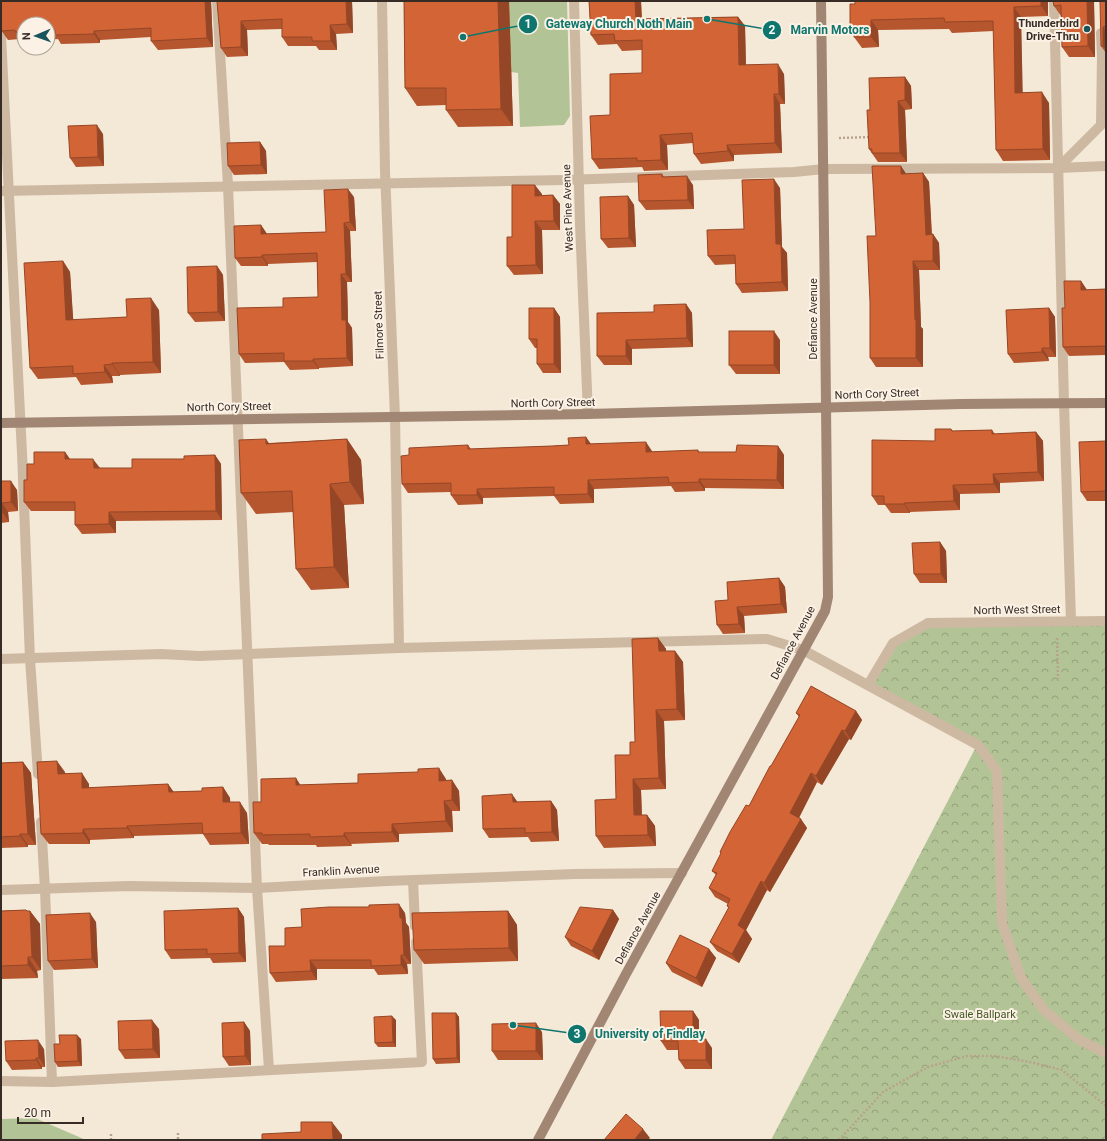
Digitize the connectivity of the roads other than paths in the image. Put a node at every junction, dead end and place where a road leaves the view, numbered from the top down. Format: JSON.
{"nodes":[{"id":1,"x":217,"y":1,"type":"edge"},
{"id":2,"x":382,"y":1,"type":"edge"},
{"id":3,"x":574,"y":1,"type":"edge"},
{"id":4,"x":821,"y":1,"type":"edge"},
{"id":5,"x":1054,"y":1,"type":"edge"},
{"id":6,"x":1101,"y":25,"type":"edge"},
{"id":7,"x":1,"y":36,"type":"edge"},
{"id":8,"x":1106,"y":166,"type":"edge"},
{"id":9,"x":1058,"y":168,"type":"junction"},
{"id":10,"x":824,"y":169,"type":"junction"},
{"id":11,"x":579,"y":180,"type":"junction"},
{"id":12,"x":386,"y":183,"type":"junction"},
{"id":13,"x":228,"y":186,"type":"junction"},
{"id":14,"x":5,"y":191,"type":"edge"},
{"id":15,"x":1064,"y":403,"type":"junction"},
{"id":16,"x":1106,"y":403,"type":"edge"},
{"id":17,"x":826,"y":408,"type":"junction"},
{"id":18,"x":588,"y":414,"type":"junction"},
{"id":19,"x":395,"y":417,"type":"junction"},
{"id":20,"x":237,"y":419,"type":"junction"},
{"id":21,"x":1,"y":423,"type":"edge"},
{"id":22,"x":20,"y":423,"type":"junction"},
{"id":23,"x":1106,"y":620,"type":"edge"},
{"id":24,"x":1071,"y":621,"type":"junction"},
{"id":25,"x":399,"y":648,"type":"junction"},
{"id":26,"x":803,"y":650,"type":"junction"},
{"id":27,"x":248,"y":654,"type":"junction"},
{"id":28,"x":30,"y":658,"type":"junction"},
{"id":29,"x":1,"y":660,"type":"edge"},
{"id":30,"x":868,"y":685,"type":"junction"},
{"id":31,"x":38,"y":784,"type":"edge"},
{"id":32,"x":40,"y":815,"type":"edge"},
{"id":33,"x":682,"y":873,"type":"junction"},
{"id":34,"x":413,"y":880,"type":"junction"},
{"id":35,"x":257,"y":888,"type":"junction"},
{"id":36,"x":45,"y":889,"type":"junction"},
{"id":37,"x":1,"y":890,"type":"edge"},
{"id":38,"x":1106,"y":1053,"type":"edge"},
{"id":39,"x":269,"y":1070,"type":"junction"},
{"id":40,"x":1,"y":1080,"type":"edge"},
{"id":41,"x":52,"y":1082,"type":"junction"},
{"id":42,"x":538,"y":1140,"type":"edge"}],
"edges":[{"from":1,"to":13,"type":"street"},
{"from":2,"to":12,"type":"street","name":"Filmore Street"},
{"from":3,"to":11,"type":"street","name":"West Pine Avenue"},
{"from":4,"to":10,"type":"street","name":"Defiance Avenue"},
{"from":5,"to":9,"type":"street"},
{"from":6,"to":9,"type":"street"},
{"from":7,"to":14,"type":"street"},
{"from":8,"to":9,"type":"street"},
{"from":9,"to":10,"type":"street"},
{"from":9,"to":15,"type":"street"},
{"from":10,"to":11,"type":"street"},
{"from":10,"to":17,"type":"street","name":"Defiance Avenue"},
{"from":11,"to":12,"type":"street"},
{"from":11,"to":18,"type":"street","name":"West Pine Avenue"},
{"from":12,"to":13,"type":"street"},
{"from":12,"to":19,"type":"street","name":"Filmore Street"},
{"from":13,"to":14,"type":"street"},
{"from":13,"to":20,"type":"street"},
{"from":14,"to":22,"type":"street"},
{"from":15,"to":16,"type":"street","name":"North Cory Street"},
{"from":15,"to":17,"type":"street","name":"North Cory Street"},
{"from":15,"to":24,"type":"street"},
{"from":17,"to":18,"type":"street","name":"North Cory Street"},
{"from":17,"to":26,"type":"street","name":"Defiance Avenue"},
{"from":18,"to":19,"type":"street","name":"North Cory Street"},
{"from":19,"to":20,"type":"street","name":"North Cory Street"},
{"from":19,"to":25,"type":"street","name":"Filmore Street"},
{"from":20,"to":22,"type":"street","name":"North Cory Street"},
{"from":20,"to":27,"type":"street"},
{"from":21,"to":22,"type":"street","name":"North Cory Street"},
{"from":22,"to":28,"type":"street"},
{"from":23,"to":24,"type":"street","name":"North West Street"},
{"from":24,"to":30,"type":"street","name":"North West Street"},
{"from":25,"to":26,"type":"street"},
{"from":25,"to":27,"type":"street"},
{"from":26,"to":30,"type":"street"},
{"from":26,"to":33,"type":"street","name":"Defiance Avenue"},
{"from":27,"to":28,"type":"street"},
{"from":27,"to":35,"type":"street"},
{"from":28,"to":29,"type":"street"},
{"from":28,"to":31,"type":"street"},
{"from":30,"to":38,"type":"street"},
{"from":32,"to":36,"type":"street"},
{"from":33,"to":34,"type":"street","name":"Franklin Avenue"},
{"from":33,"to":42,"type":"street","name":"Defiance Avenue"},
{"from":34,"to":35,"type":"street","name":"Franklin Avenue"},
{"from":34,"to":39,"type":"street"},
{"from":35,"to":36,"type":"street","name":"Franklin Avenue"},
{"from":35,"to":39,"type":"street"},
{"from":36,"to":37,"type":"street","name":"Franklin Avenue"},
{"from":36,"to":41,"type":"street"},
{"from":39,"to":41,"type":"street"},
{"from":40,"to":41,"type":"street"}]}
